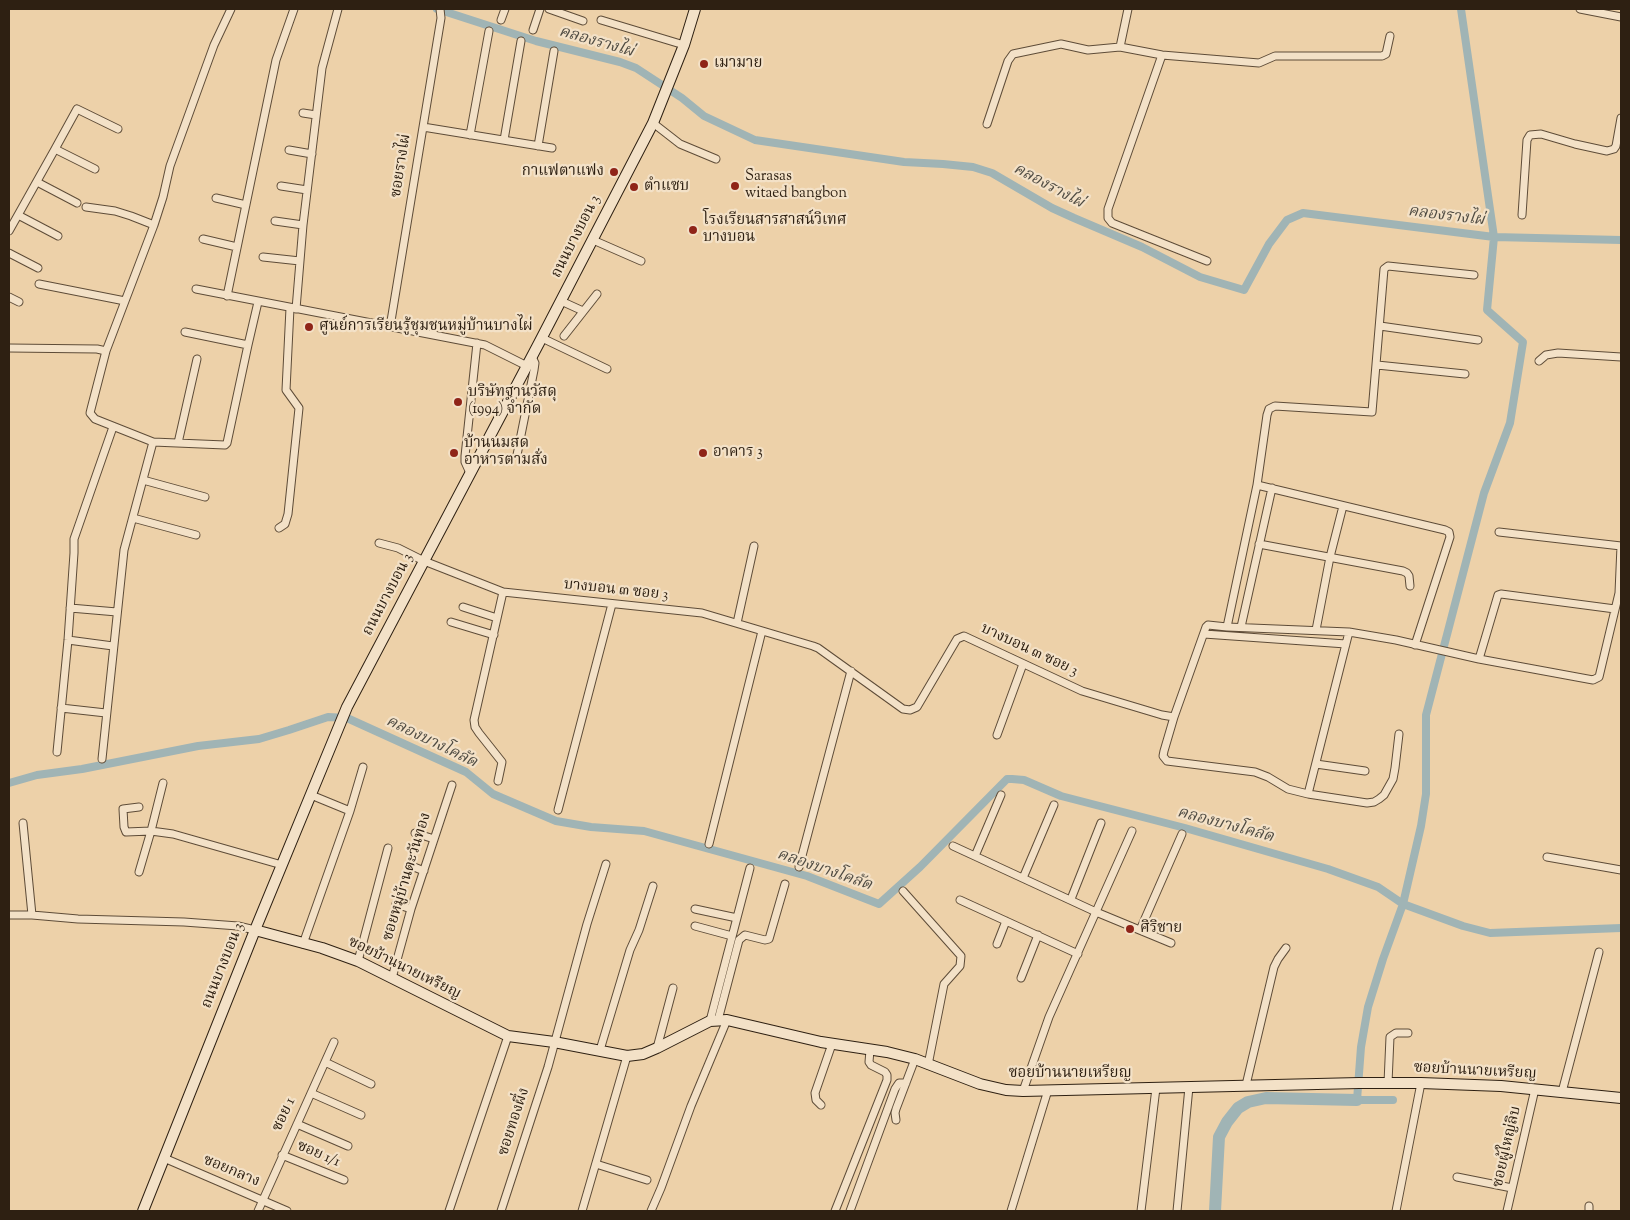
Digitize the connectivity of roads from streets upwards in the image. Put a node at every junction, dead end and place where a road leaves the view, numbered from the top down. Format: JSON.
{"nodes":[{"id":1,"x":231,"y":9,"type":"edge"},
{"id":2,"x":294,"y":9,"type":"edge"},
{"id":3,"x":338,"y":9,"type":"edge"},
{"id":4,"x":440,"y":9,"type":"edge"},
{"id":5,"x":505,"y":9,"type":"edge"},
{"id":6,"x":540,"y":9,"type":"edge"},
{"id":7,"x":549,"y":9,"type":"edge"},
{"id":8,"x":695,"y":9,"type":"edge"},
{"id":9,"x":1128,"y":9,"type":"edge"},
{"id":10,"x":1580,"y":9,"type":"edge"},
{"id":11,"x":1621,"y":18,"type":"edge"},
{"id":12,"x":501,"y":20,"type":"dead end"},
{"id":13,"x":602,"y":20,"type":"dead end"},
{"id":14,"x":583,"y":21,"type":"dead end"},
{"id":15,"x":533,"y":30,"type":"dead end"},
{"id":16,"x":489,"y":32,"type":"dead end"},
{"id":17,"x":1390,"y":36,"type":"dead end"},
{"id":18,"x":521,"y":41,"type":"dead end"},
{"id":19,"x":684,"y":45,"type":"junction"},
{"id":20,"x":1120,"y":47,"type":"junction"},
{"id":21,"x":554,"y":51,"type":"dead end"},
{"id":22,"x":1162,"y":55,"type":"junction"},
{"id":23,"x":303,"y":113,"type":"dead end"},
{"id":24,"x":316,"y":115,"type":"junction"},
{"id":25,"x":1621,"y":118,"type":"edge"},
{"id":26,"x":653,"y":123,"type":"junction"},
{"id":27,"x":987,"y":124,"type":"dead end"},
{"id":28,"x":422,"y":127,"type":"junction"},
{"id":29,"x":118,"y":129,"type":"dead end"},
{"id":30,"x":470,"y":135,"type":"junction"},
{"id":31,"x":504,"y":140,"type":"junction"},
{"id":32,"x":538,"y":146,"type":"junction"},
{"id":33,"x":552,"y":148,"type":"dead end"},
{"id":34,"x":55,"y":149,"type":"junction"},
{"id":35,"x":289,"y":150,"type":"dead end"},
{"id":36,"x":312,"y":154,"type":"junction"},
{"id":37,"x":716,"y":159,"type":"dead end"},
{"id":38,"x":95,"y":169,"type":"dead end"},
{"id":39,"x":37,"y":182,"type":"junction"},
{"id":40,"x":281,"y":186,"type":"dead end"},
{"id":41,"x":307,"y":190,"type":"junction"},
{"id":42,"x":216,"y":198,"type":"dead end"},
{"id":43,"x":77,"y":203,"type":"dead end"},
{"id":44,"x":246,"y":205,"type":"junction"},
{"id":45,"x":86,"y":207,"type":"dead end"},
{"id":46,"x":18,"y":215,"type":"junction"},
{"id":47,"x":1522,"y":215,"type":"dead end"},
{"id":48,"x":275,"y":221,"type":"dead end"},
{"id":49,"x":154,"y":225,"type":"junction"},
{"id":50,"x":303,"y":225,"type":"junction"},
{"id":51,"x":9,"y":231,"type":"edge"},
{"id":52,"x":58,"y":236,"type":"dead end"},
{"id":53,"x":203,"y":238,"type":"dead end"},
{"id":54,"x":593,"y":240,"type":"junction"},
{"id":55,"x":237,"y":247,"type":"junction"},
{"id":56,"x":9,"y":253,"type":"edge"},
{"id":57,"x":263,"y":257,"type":"dead end"},
{"id":58,"x":300,"y":261,"type":"junction"},
{"id":59,"x":641,"y":261,"type":"dead end"},
{"id":60,"x":1208,"y":261,"type":"dead end"},
{"id":61,"x":38,"y":268,"type":"dead end"},
{"id":62,"x":1474,"y":275,"type":"dead end"},
{"id":63,"x":40,"y":284,"type":"dead end"},
{"id":64,"x":196,"y":289,"type":"dead end"},
{"id":65,"x":597,"y":294,"type":"dead end"},
{"id":66,"x":227,"y":296,"type":"junction"},
{"id":67,"x":9,"y":297,"type":"edge"},
{"id":68,"x":125,"y":301,"type":"junction"},
{"id":69,"x":561,"y":301,"type":"junction"},
{"id":70,"x":19,"y":302,"type":"dead end"},
{"id":71,"x":258,"y":302,"type":"junction"},
{"id":72,"x":293,"y":308,"type":"junction"},
{"id":73,"x":583,"y":311,"type":"junction"},
{"id":74,"x":1380,"y":326,"type":"junction"},
{"id":75,"x":390,"y":327,"type":"junction"},
{"id":76,"x":185,"y":332,"type":"dead end"},
{"id":77,"x":564,"y":336,"type":"dead end"},
{"id":78,"x":542,"y":338,"type":"junction"},
{"id":79,"x":1478,"y":340,"type":"dead end"},
{"id":80,"x":477,"y":343,"type":"junction"},
{"id":81,"x":248,"y":345,"type":"junction"},
{"id":82,"x":9,"y":348,"type":"edge"},
{"id":83,"x":106,"y":351,"type":"junction"},
{"id":84,"x":1621,"y":356,"type":"edge"},
{"id":85,"x":196,"y":359,"type":"dead end"},
{"id":86,"x":530,"y":361,"type":"junction"},
{"id":87,"x":1539,"y":361,"type":"dead end"},
{"id":88,"x":1376,"y":365,"type":"junction"},
{"id":89,"x":607,"y":369,"type":"dead end"},
{"id":90,"x":1465,"y":374,"type":"dead end"},
{"id":91,"x":113,"y":427,"type":"junction"},
{"id":92,"x":152,"y":442,"type":"junction"},
{"id":93,"x":178,"y":443,"type":"junction"},
{"id":94,"x":518,"y":455,"type":"dead end"},
{"id":95,"x":470,"y":473,"type":"junction"},
{"id":96,"x":143,"y":480,"type":"junction"},
{"id":97,"x":1257,"y":485,"type":"junction"},
{"id":98,"x":1272,"y":488,"type":"junction"},
{"id":99,"x":205,"y":497,"type":"dead end"},
{"id":100,"x":1343,"y":506,"type":"junction"},
{"id":101,"x":133,"y":518,"type":"junction"},
{"id":102,"x":279,"y":528,"type":"dead end"},
{"id":103,"x":1499,"y":532,"type":"dead end"},
{"id":104,"x":196,"y":535,"type":"dead end"},
{"id":105,"x":379,"y":543,"type":"dead end"},
{"id":106,"x":1259,"y":544,"type":"junction"},
{"id":107,"x":754,"y":546,"type":"dead end"},
{"id":108,"x":1621,"y":546,"type":"edge"},
{"id":109,"x":1330,"y":557,"type":"junction"},
{"id":110,"x":424,"y":561,"type":"junction"},
{"id":111,"x":1410,"y":586,"type":"dead end"},
{"id":112,"x":503,"y":592,"type":"junction"},
{"id":113,"x":612,"y":604,"type":"junction"},
{"id":114,"x":463,"y":607,"type":"dead end"},
{"id":115,"x":70,"y":608,"type":"junction"},
{"id":116,"x":1615,"y":609,"type":"junction"},
{"id":117,"x":117,"y":612,"type":"junction"},
{"id":118,"x":497,"y":618,"type":"junction"},
{"id":119,"x":451,"y":622,"type":"dead end"},
{"id":120,"x":737,"y":623,"type":"junction"},
{"id":121,"x":1227,"y":627,"type":"junction"},
{"id":122,"x":1241,"y":627,"type":"junction"},
{"id":123,"x":1316,"y":630,"type":"junction"},
{"id":124,"x":762,"y":631,"type":"junction"},
{"id":125,"x":1349,"y":632,"type":"junction"},
{"id":126,"x":1204,"y":634,"type":"junction"},
{"id":127,"x":494,"y":635,"type":"junction"},
{"id":128,"x":68,"y":640,"type":"junction"},
{"id":129,"x":1346,"y":644,"type":"junction"},
{"id":130,"x":1415,"y":645,"type":"junction"},
{"id":131,"x":113,"y":646,"type":"junction"},
{"id":132,"x":1479,"y":659,"type":"junction"},
{"id":133,"x":1024,"y":664,"type":"junction"},
{"id":134,"x":851,"y":671,"type":"junction"},
{"id":135,"x":61,"y":708,"type":"junction"},
{"id":136,"x":106,"y":713,"type":"junction"},
{"id":137,"x":1174,"y":717,"type":"junction"},
{"id":138,"x":1399,"y":734,"type":"dead end"},
{"id":139,"x":997,"y":735,"type":"dead end"},
{"id":140,"x":57,"y":752,"type":"dead end"},
{"id":141,"x":102,"y":759,"type":"dead end"},
{"id":142,"x":1316,"y":764,"type":"junction"},
{"id":143,"x":363,"y":766,"type":"dead end"},
{"id":144,"x":1365,"y":771,"type":"dead end"},
{"id":145,"x":498,"y":781,"type":"dead end"},
{"id":146,"x":163,"y":783,"type":"dead end"},
{"id":147,"x":452,"y":785,"type":"dead end"},
{"id":148,"x":1308,"y":794,"type":"junction"},
{"id":149,"x":311,"y":795,"type":"junction"},
{"id":150,"x":1001,"y":795,"type":"dead end"},
{"id":151,"x":1054,"y":804,"type":"dead end"},
{"id":152,"x":139,"y":807,"type":"dead end"},
{"id":153,"x":558,"y":810,"type":"dead end"},
{"id":154,"x":350,"y":811,"type":"junction"},
{"id":155,"x":1101,"y":823,"type":"dead end"},
{"id":156,"x":23,"y":824,"type":"dead end"},
{"id":157,"x":1132,"y":831,"type":"dead end"},
{"id":158,"x":151,"y":832,"type":"junction"},
{"id":159,"x":415,"y":832,"type":"dead end"},
{"id":160,"x":1182,"y":834,"type":"dead end"},
{"id":161,"x":434,"y":839,"type":"junction"},
{"id":162,"x":709,"y":844,"type":"dead end"},
{"id":163,"x":952,"y":846,"type":"dead end"},
{"id":164,"x":388,"y":848,"type":"dead end"},
{"id":165,"x":975,"y":856,"type":"junction"},
{"id":166,"x":1547,"y":857,"type":"dead end"},
{"id":167,"x":606,"y":864,"type":"dead end"},
{"id":168,"x":282,"y":865,"type":"junction"},
{"id":169,"x":409,"y":866,"type":"dead end"},
{"id":170,"x":799,"y":867,"type":"dead end"},
{"id":171,"x":750,"y":868,"type":"dead end"},
{"id":172,"x":424,"y":870,"type":"junction"},
{"id":173,"x":1621,"y":870,"type":"edge"},
{"id":174,"x":139,"y":872,"type":"dead end"},
{"id":175,"x":1023,"y":878,"type":"junction"},
{"id":176,"x":785,"y":884,"type":"dead end"},
{"id":177,"x":653,"y":886,"type":"dead end"},
{"id":178,"x":903,"y":891,"type":"dead end"},
{"id":179,"x":1071,"y":899,"type":"junction"},
{"id":180,"x":960,"y":900,"type":"dead end"},
{"id":181,"x":396,"y":904,"type":"dead end"},
{"id":182,"x":411,"y":909,"type":"junction"},
{"id":183,"x":695,"y":909,"type":"dead end"},
{"id":184,"x":1096,"y":912,"type":"junction"},
{"id":185,"x":9,"y":915,"type":"edge"},
{"id":186,"x":32,"y":915,"type":"junction"},
{"id":187,"x":737,"y":918,"type":"junction"},
{"id":188,"x":1006,"y":921,"type":"junction"},
{"id":189,"x":695,"y":926,"type":"dead end"},
{"id":190,"x":255,"y":930,"type":"junction"},
{"id":191,"x":1140,"y":930,"type":"junction"},
{"id":192,"x":1038,"y":935,"type":"junction"},
{"id":193,"x":732,"y":936,"type":"junction"},
{"id":194,"x":1171,"y":943,"type":"dead end"},
{"id":195,"x":303,"y":944,"type":"junction"},
{"id":196,"x":996,"y":944,"type":"dead end"},
{"id":197,"x":1286,"y":948,"type":"dead end"},
{"id":198,"x":1599,"y":952,"type":"dead end"},
{"id":199,"x":1078,"y":954,"type":"junction"},
{"id":200,"x":358,"y":960,"type":"junction"},
{"id":201,"x":392,"y":978,"type":"junction"},
{"id":202,"x":1021,"y":978,"type":"dead end"},
{"id":203,"x":673,"y":988,"type":"dead end"},
{"id":204,"x":718,"y":1020,"type":"junction"},
{"id":205,"x":1408,"y":1033,"type":"dead end"},
{"id":206,"x":508,"y":1036,"type":"junction"},
{"id":207,"x":334,"y":1042,"type":"dead end"},
{"id":208,"x":554,"y":1042,"type":"junction"},
{"id":209,"x":832,"y":1044,"type":"junction"},
{"id":210,"x":657,"y":1048,"type":"junction"},
{"id":211,"x":600,"y":1050,"type":"junction"},
{"id":212,"x":870,"y":1050,"type":"junction"},
{"id":213,"x":627,"y":1056,"type":"junction"},
{"id":214,"x":915,"y":1059,"type":"junction"},
{"id":215,"x":325,"y":1062,"type":"junction"},
{"id":216,"x":928,"y":1065,"type":"junction"},
{"id":217,"x":906,"y":1083,"type":"junction"},
{"id":218,"x":1388,"y":1083,"type":"junction"},
{"id":219,"x":371,"y":1084,"type":"dead end"},
{"id":220,"x":1421,"y":1084,"type":"junction"},
{"id":221,"x":1246,"y":1085,"type":"junction"},
{"id":222,"x":1189,"y":1087,"type":"junction"},
{"id":223,"x":1156,"y":1088,"type":"junction"},
{"id":224,"x":1535,"y":1089,"type":"junction"},
{"id":225,"x":1048,"y":1090,"type":"junction"},
{"id":226,"x":1023,"y":1091,"type":"junction"},
{"id":227,"x":1562,"y":1092,"type":"junction"},
{"id":228,"x":311,"y":1093,"type":"junction"},
{"id":229,"x":1621,"y":1098,"type":"edge"},
{"id":230,"x":821,"y":1105,"type":"dead end"},
{"id":231,"x":361,"y":1115,"type":"dead end"},
{"id":232,"x":896,"y":1120,"type":"dead end"},
{"id":233,"x":297,"y":1124,"type":"junction"},
{"id":234,"x":348,"y":1146,"type":"dead end"},
{"id":235,"x":282,"y":1155,"type":"junction"},
{"id":236,"x":164,"y":1158,"type":"junction"},
{"id":237,"x":596,"y":1164,"type":"junction"},
{"id":238,"x":1457,"y":1177,"type":"dead end"},
{"id":239,"x":344,"y":1180,"type":"dead end"},
{"id":240,"x":647,"y":1180,"type":"dead end"},
{"id":241,"x":1512,"y":1188,"type":"junction"},
{"id":242,"x":262,"y":1201,"type":"junction"},
{"id":243,"x":143,"y":1211,"type":"edge"},
{"id":244,"x":258,"y":1211,"type":"edge"},
{"id":245,"x":287,"y":1211,"type":"edge"},
{"id":246,"x":450,"y":1211,"type":"edge"},
{"id":247,"x":501,"y":1211,"type":"edge"},
{"id":248,"x":582,"y":1211,"type":"edge"},
{"id":249,"x":651,"y":1211,"type":"edge"},
{"id":250,"x":835,"y":1211,"type":"edge"},
{"id":251,"x":850,"y":1211,"type":"edge"},
{"id":252,"x":1011,"y":1211,"type":"edge"},
{"id":253,"x":1141,"y":1211,"type":"edge"},
{"id":254,"x":1177,"y":1211,"type":"edge"},
{"id":255,"x":1396,"y":1211,"type":"edge"},
{"id":256,"x":1507,"y":1211,"type":"edge"}],
"edges":[{"from":1,"to":49,"type":"street"},
{"from":2,"to":44,"type":"street"},
{"from":3,"to":24,"type":"street"},
{"from":4,"to":28,"type":"street","name":"ซอยรางไผ่"},
{"from":5,"to":12,"type":"street"},
{"from":6,"to":15,"type":"street"},
{"from":7,"to":14,"type":"street"},
{"from":8,"to":19,"type":"street","name":"ถนนบางบอน 3"},
{"from":9,"to":20,"type":"street"},
{"from":10,"to":11,"type":"street"},
{"from":13,"to":19,"type":"street"},
{"from":16,"to":30,"type":"street"},
{"from":17,"to":22,"type":"street"},
{"from":18,"to":31,"type":"street"},
{"from":19,"to":26,"type":"street","name":"ถนนบางบอน 3"},
{"from":20,"to":22,"type":"street"},
{"from":20,"to":27,"type":"street"},
{"from":21,"to":32,"type":"street"},
{"from":22,"to":60,"type":"street"},
{"from":23,"to":24,"type":"street"},
{"from":24,"to":36,"type":"street"},
{"from":25,"to":47,"type":"street"},
{"from":26,"to":37,"type":"street"},
{"from":26,"to":54,"type":"street","name":"ถนนบางบอน 3"},
{"from":28,"to":30,"type":"street"},
{"from":28,"to":75,"type":"street","name":"ซอยรางไผ่"},
{"from":29,"to":34,"type":"street"},
{"from":30,"to":31,"type":"street"},
{"from":31,"to":32,"type":"street"},
{"from":32,"to":33,"type":"street"},
{"from":34,"to":38,"type":"street"},
{"from":34,"to":39,"type":"street"},
{"from":35,"to":36,"type":"street"},
{"from":36,"to":41,"type":"street"},
{"from":39,"to":43,"type":"street"},
{"from":39,"to":46,"type":"street"},
{"from":40,"to":41,"type":"street"},
{"from":41,"to":50,"type":"street"},
{"from":42,"to":44,"type":"street"},
{"from":44,"to":55,"type":"street"},
{"from":45,"to":49,"type":"street"},
{"from":46,"to":51,"type":"street"},
{"from":46,"to":52,"type":"street"},
{"from":48,"to":50,"type":"street"},
{"from":49,"to":68,"type":"street"},
{"from":50,"to":58,"type":"street"},
{"from":53,"to":55,"type":"street"},
{"from":54,"to":59,"type":"street"},
{"from":54,"to":69,"type":"street","name":"ถนนบางบอน 3"},
{"from":55,"to":66,"type":"street"},
{"from":56,"to":61,"type":"street"},
{"from":57,"to":58,"type":"street"},
{"from":58,"to":72,"type":"street"},
{"from":62,"to":74,"type":"street"},
{"from":63,"to":68,"type":"street"},
{"from":64,"to":66,"type":"street"},
{"from":65,"to":73,"type":"street"},
{"from":66,"to":71,"type":"street"},
{"from":67,"to":70,"type":"street"},
{"from":68,"to":83,"type":"street"},
{"from":69,"to":73,"type":"street"},
{"from":69,"to":78,"type":"street","name":"ถนนบางบอน 3"},
{"from":71,"to":72,"type":"street"},
{"from":71,"to":81,"type":"street"},
{"from":72,"to":75,"type":"street"},
{"from":72,"to":102,"type":"street"},
{"from":73,"to":77,"type":"street"},
{"from":74,"to":79,"type":"street"},
{"from":74,"to":88,"type":"street"},
{"from":75,"to":80,"type":"street"},
{"from":76,"to":81,"type":"street"},
{"from":78,"to":86,"type":"street","name":"ถนนบางบอน 3"},
{"from":78,"to":89,"type":"street"},
{"from":80,"to":86,"type":"street"},
{"from":80,"to":95,"type":"street"},
{"from":81,"to":93,"type":"street"},
{"from":82,"to":83,"type":"street"},
{"from":83,"to":91,"type":"street"},
{"from":84,"to":87,"type":"street"},
{"from":85,"to":93,"type":"street"},
{"from":86,"to":94,"type":"street"},
{"from":86,"to":95,"type":"street","name":"ถนนบางบอน 3"},
{"from":88,"to":90,"type":"street"},
{"from":88,"to":97,"type":"street"},
{"from":91,"to":92,"type":"street"},
{"from":91,"to":115,"type":"street"},
{"from":92,"to":93,"type":"street"},
{"from":92,"to":96,"type":"street"},
{"from":95,"to":110,"type":"street","name":"ถนนบางบอน 3"},
{"from":96,"to":99,"type":"street"},
{"from":96,"to":101,"type":"street"},
{"from":97,"to":98,"type":"street"},
{"from":97,"to":121,"type":"street"},
{"from":98,"to":100,"type":"street"},
{"from":98,"to":106,"type":"street"},
{"from":100,"to":109,"type":"street"},
{"from":100,"to":130,"type":"street"},
{"from":101,"to":104,"type":"street"},
{"from":101,"to":117,"type":"street"},
{"from":103,"to":108,"type":"street"},
{"from":105,"to":110,"type":"street","name":"บางบอน ๓ ซอย 3"},
{"from":106,"to":109,"type":"street"},
{"from":106,"to":122,"type":"street"},
{"from":107,"to":120,"type":"street"},
{"from":108,"to":116,"type":"street"},
{"from":109,"to":111,"type":"street"},
{"from":109,"to":123,"type":"street"},
{"from":110,"to":112,"type":"street","name":"บางบอน ๓ ซอย 3"},
{"from":110,"to":149,"type":"street","name":"ถนนบางบอน 3"},
{"from":112,"to":113,"type":"street","name":"บางบอน ๓ ซอย 3"},
{"from":112,"to":118,"type":"street"},
{"from":113,"to":120,"type":"street","name":"บางบอน ๓ ซอย 3"},
{"from":113,"to":153,"type":"street"},
{"from":114,"to":118,"type":"street"},
{"from":115,"to":117,"type":"street"},
{"from":115,"to":128,"type":"street"},
{"from":116,"to":132,"type":"street"},
{"from":116,"to":132,"type":"street"},
{"from":117,"to":131,"type":"street"},
{"from":118,"to":127,"type":"street"},
{"from":119,"to":127,"type":"street"},
{"from":120,"to":124,"type":"street","name":"บางบอน ๓ ซอย 3"},
{"from":121,"to":122,"type":"street"},
{"from":121,"to":126,"type":"street"},
{"from":122,"to":123,"type":"street"},
{"from":123,"to":125,"type":"street"},
{"from":124,"to":134,"type":"street","name":"บางบอน ๓ ซอย 3"},
{"from":124,"to":162,"type":"street"},
{"from":125,"to":129,"type":"street"},
{"from":125,"to":130,"type":"street"},
{"from":126,"to":129,"type":"street"},
{"from":126,"to":137,"type":"street"},
{"from":127,"to":145,"type":"street"},
{"from":128,"to":131,"type":"street"},
{"from":128,"to":135,"type":"street"},
{"from":129,"to":142,"type":"street"},
{"from":130,"to":132,"type":"street"},
{"from":131,"to":136,"type":"street"},
{"from":133,"to":134,"type":"street","name":"บางบอน ๓ ซอย 3"},
{"from":133,"to":137,"type":"street","name":"บางบอน ๓ ซอย 3"},
{"from":133,"to":139,"type":"street"},
{"from":134,"to":170,"type":"street"},
{"from":135,"to":136,"type":"street"},
{"from":135,"to":140,"type":"street"},
{"from":136,"to":141,"type":"street"},
{"from":137,"to":148,"type":"street"},
{"from":138,"to":148,"type":"street"},
{"from":142,"to":144,"type":"street"},
{"from":142,"to":148,"type":"street"},
{"from":143,"to":154,"type":"street"},
{"from":146,"to":158,"type":"street"},
{"from":147,"to":161,"type":"street","name":"ซอยหมู่บ้านตะวันทอง"},
{"from":149,"to":154,"type":"street"},
{"from":149,"to":168,"type":"street","name":"ถนนบางบอน 3"},
{"from":150,"to":165,"type":"street"},
{"from":151,"to":175,"type":"street"},
{"from":152,"to":158,"type":"street"},
{"from":154,"to":195,"type":"street"},
{"from":155,"to":179,"type":"street"},
{"from":156,"to":186,"type":"street"},
{"from":157,"to":184,"type":"street"},
{"from":158,"to":168,"type":"street"},
{"from":158,"to":174,"type":"street"},
{"from":159,"to":161,"type":"street"},
{"from":160,"to":191,"type":"street"},
{"from":161,"to":172,"type":"street","name":"ซอยหมู่บ้านตะวันทอง"},
{"from":163,"to":165,"type":"street"},
{"from":164,"to":200,"type":"street"},
{"from":165,"to":175,"type":"street"},
{"from":166,"to":173,"type":"street"},
{"from":167,"to":208,"type":"street","name":"ซอยทองผึ่ง"},
{"from":168,"to":190,"type":"street","name":"ถนนบางบอน 3"},
{"from":169,"to":172,"type":"street"},
{"from":171,"to":187,"type":"street"},
{"from":172,"to":182,"type":"street","name":"ซอยหมู่บ้านตะวันทอง"},
{"from":175,"to":179,"type":"street"},
{"from":176,"to":204,"type":"street"},
{"from":177,"to":211,"type":"street"},
{"from":178,"to":216,"type":"street"},
{"from":179,"to":184,"type":"street"},
{"from":180,"to":188,"type":"street"},
{"from":181,"to":182,"type":"street"},
{"from":182,"to":201,"type":"street","name":"ซอยหมู่บ้านตะวันทอง"},
{"from":183,"to":187,"type":"street"},
{"from":184,"to":191,"type":"street"},
{"from":184,"to":199,"type":"street"},
{"from":185,"to":186,"type":"street"},
{"from":186,"to":190,"type":"street"},
{"from":187,"to":193,"type":"street"},
{"from":188,"to":192,"type":"street"},
{"from":188,"to":196,"type":"street"},
{"from":189,"to":193,"type":"street"},
{"from":190,"to":195,"type":"street","name":"ซอยบ้านนายเหรียญ"},
{"from":190,"to":236,"type":"street","name":"ถนนบางบอน 3"},
{"from":191,"to":194,"type":"street"},
{"from":192,"to":199,"type":"street"},
{"from":192,"to":202,"type":"street"},
{"from":193,"to":204,"type":"street"},
{"from":195,"to":200,"type":"street","name":"ซอยบ้านนายเหรียญ"},
{"from":197,"to":221,"type":"street"},
{"from":198,"to":227,"type":"street"},
{"from":199,"to":226,"type":"street"},
{"from":200,"to":201,"type":"street","name":"ซอยบ้านนายเหรียญ"},
{"from":201,"to":206,"type":"street","name":"ซอยบ้านนายเหรียญ"},
{"from":203,"to":210,"type":"street"},
{"from":204,"to":209,"type":"street","name":"ซอยบ้านนายเหรียญ"},
{"from":204,"to":210,"type":"street","name":"ซอยบ้านนายเหรียญ"},
{"from":204,"to":249,"type":"street"},
{"from":205,"to":218,"type":"street"},
{"from":206,"to":208,"type":"street","name":"ซอยบ้านนายเหรียญ"},
{"from":206,"to":246,"type":"street"},
{"from":207,"to":215,"type":"street","name":"ซอย 1"},
{"from":208,"to":211,"type":"street","name":"ซอยบ้านนายเหรียญ"},
{"from":208,"to":247,"type":"street","name":"ซอยทองผึ่ง"},
{"from":209,"to":212,"type":"street","name":"ซอยบ้านนายเหรียญ"},
{"from":209,"to":230,"type":"street"},
{"from":210,"to":213,"type":"street","name":"ซอยบ้านนายเหรียญ"},
{"from":211,"to":213,"type":"street","name":"ซอยบ้านนายเหรียญ"},
{"from":212,"to":214,"type":"street","name":"ซอยบ้านนายเหรียญ"},
{"from":212,"to":250,"type":"street"},
{"from":213,"to":237,"type":"street"},
{"from":214,"to":216,"type":"street","name":"ซอยบ้านนายเหรียญ"},
{"from":214,"to":217,"type":"street"},
{"from":215,"to":219,"type":"street"},
{"from":215,"to":228,"type":"street","name":"ซอย 1"},
{"from":216,"to":226,"type":"street","name":"ซอยบ้านนายเหรียญ"},
{"from":217,"to":232,"type":"street"},
{"from":217,"to":251,"type":"street"},
{"from":218,"to":220,"type":"street","name":"ซอยบ้านนายเหรียญ"},
{"from":218,"to":221,"type":"street","name":"ซอยบ้านนายเหรียญ"},
{"from":220,"to":224,"type":"street","name":"ซอยบ้านนายเหรียญ"},
{"from":220,"to":255,"type":"street"},
{"from":221,"to":222,"type":"street","name":"ซอยบ้านนายเหรียญ"},
{"from":222,"to":223,"type":"street","name":"ซอยบ้านนายเหรียญ"},
{"from":222,"to":254,"type":"street"},
{"from":223,"to":225,"type":"street","name":"ซอยบ้านนายเหรียญ"},
{"from":223,"to":253,"type":"street"},
{"from":224,"to":227,"type":"street","name":"ซอยบ้านนายเหรียญ"},
{"from":224,"to":241,"type":"street","name":"ซอยผู้ใหญ่ลิบ"},
{"from":225,"to":226,"type":"street","name":"ซอยบ้านนายเหรียญ"},
{"from":225,"to":252,"type":"street"},
{"from":227,"to":229,"type":"street","name":"ซอยบ้านนายเหรียญ"},
{"from":228,"to":231,"type":"street"},
{"from":228,"to":233,"type":"street","name":"ซอย 1"},
{"from":233,"to":234,"type":"street"},
{"from":233,"to":235,"type":"street","name":"ซอย 1"},
{"from":235,"to":239,"type":"street","name":"ซอย 1/1"},
{"from":235,"to":242,"type":"street","name":"ซอย 1"},
{"from":236,"to":242,"type":"street","name":"ซอยกลาง"},
{"from":236,"to":243,"type":"street","name":"ถนนบางบอน 3"},
{"from":237,"to":240,"type":"street"},
{"from":237,"to":248,"type":"street"},
{"from":238,"to":241,"type":"street"},
{"from":241,"to":256,"type":"street","name":"ซอยผู้ใหญ่ลิบ"},
{"from":242,"to":244,"type":"street","name":"ซอย 1"},
{"from":242,"to":245,"type":"street","name":"ซอยกลาง"}]}
